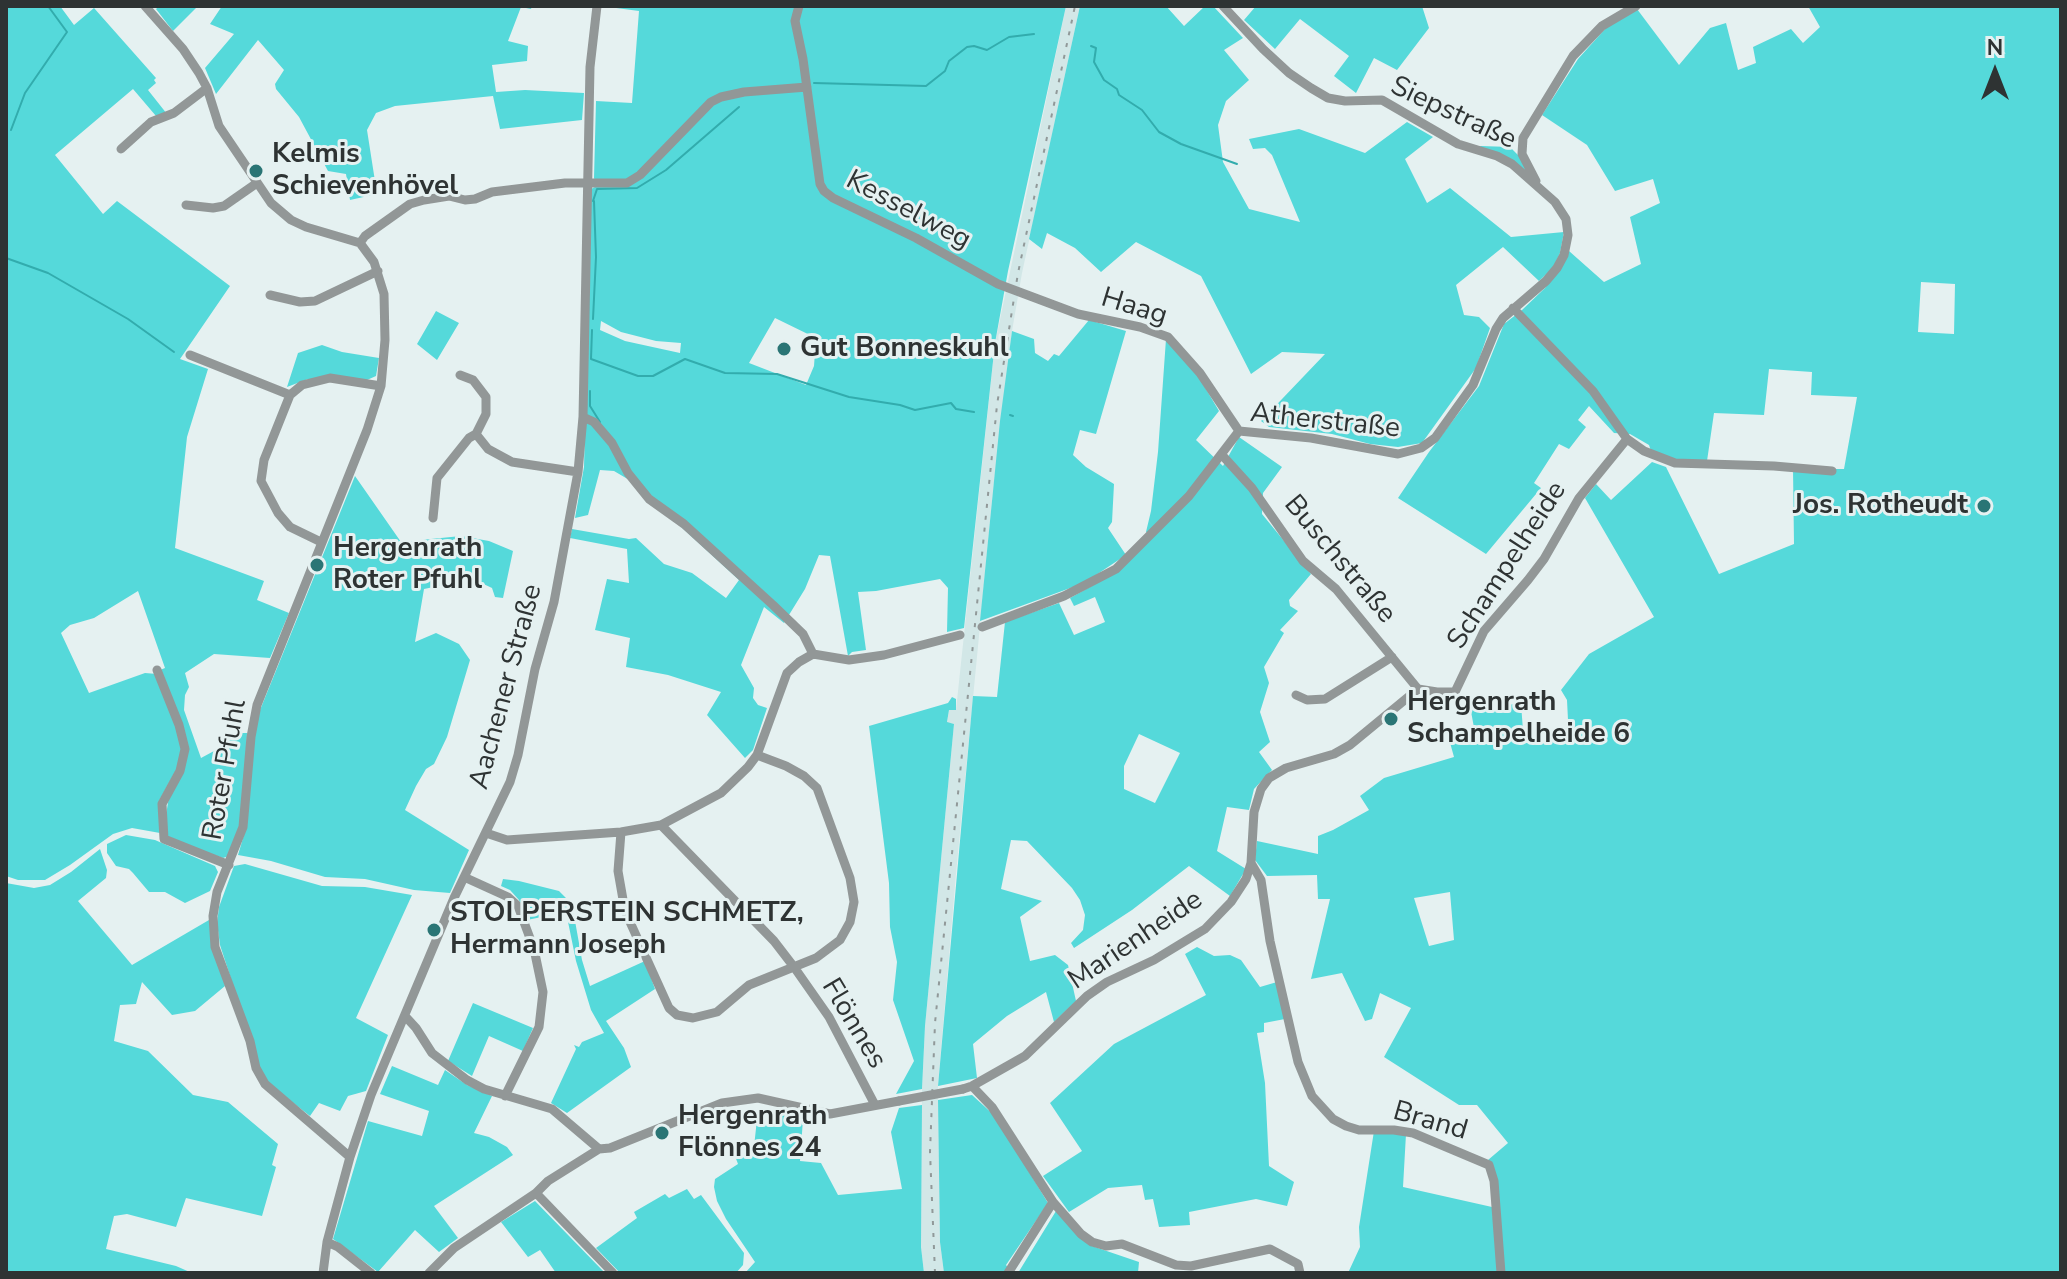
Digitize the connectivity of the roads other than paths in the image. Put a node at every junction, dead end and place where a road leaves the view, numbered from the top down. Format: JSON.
{"nodes":[{"id":1,"x":145,"y":6,"type":"edge"},
{"id":2,"x":597,"y":6,"type":"edge"},
{"id":3,"x":799,"y":6,"type":"edge"},
{"id":4,"x":1223,"y":6,"type":"edge"},
{"id":5,"x":1636,"y":6,"type":"edge"},
{"id":6,"x":807,"y":87,"type":"junction"},
{"id":7,"x":207,"y":88,"type":"junction"},
{"id":8,"x":121,"y":149,"type":"dead end"},
{"id":9,"x":587,"y":182,"type":"junction"},
{"id":10,"x":257,"y":183,"type":"junction"},
{"id":11,"x":1537,"y":185,"type":"junction"},
{"id":12,"x":186,"y":205,"type":"dead end"},
{"id":13,"x":360,"y":243,"type":"junction"},
{"id":14,"x":378,"y":271,"type":"junction"},
{"id":15,"x":1025,"y":293,"type":"joint"},
{"id":16,"x":270,"y":295,"type":"dead end"},
{"id":17,"x":1513,"y":308,"type":"junction"},
{"id":18,"x":190,"y":355,"type":"dead end"},
{"id":19,"x":460,"y":375,"type":"dead end"},
{"id":20,"x":381,"y":386,"type":"junction"},
{"id":21,"x":290,"y":395,"type":"junction"},
{"id":22,"x":583,"y":417,"type":"junction"},
{"id":23,"x":1239,"y":431,"type":"junction"},
{"id":24,"x":476,"y":434,"type":"junction"},
{"id":25,"x":1627,"y":439,"type":"junction"},
{"id":26,"x":1222,"y":455,"type":"junction"},
{"id":27,"x":1832,"y":471,"type":"dead end"},
{"id":28,"x":578,"y":472,"type":"junction"},
{"id":29,"x":433,"y":518,"type":"dead end"},
{"id":30,"x":321,"y":542,"type":"junction"},
{"id":31,"x":982,"y":627,"type":"dead end"},
{"id":32,"x":960,"y":635,"type":"dead end"},
{"id":33,"x":813,"y":654,"type":"junction"},
{"id":34,"x":1392,"y":657,"type":"junction"},
{"id":35,"x":157,"y":670,"type":"dead end"},
{"id":36,"x":1418,"y":689,"type":"junction"},
{"id":37,"x":1296,"y":695,"type":"dead end"},
{"id":38,"x":757,"y":755,"type":"junction"},
{"id":39,"x":661,"y":825,"type":"junction"},
{"id":40,"x":621,"y":832,"type":"junction"},
{"id":41,"x":486,"y":833,"type":"junction"},
{"id":42,"x":1251,"y":863,"type":"junction"},
{"id":43,"x":229,"y":865,"type":"junction"},
{"id":44,"x":464,"y":877,"type":"junction"},
{"id":45,"x":794,"y":967,"type":"junction"},
{"id":46,"x":405,"y":1016,"type":"junction"},
{"id":47,"x":968,"y":1088,"type":"junction"},
{"id":48,"x":505,"y":1096,"type":"junction"},
{"id":49,"x":875,"y":1105,"type":"junction"},
{"id":50,"x":599,"y":1149,"type":"junction"},
{"id":51,"x":350,"y":1157,"type":"junction"},
{"id":52,"x":536,"y":1193,"type":"junction"},
{"id":53,"x":1053,"y":1202,"type":"junction"},
{"id":54,"x":327,"y":1242,"type":"junction"},
{"id":55,"x":1192,"y":1269,"type":"edge"},
{"id":56,"x":323,"y":1273,"type":"edge"},
{"id":57,"x":371,"y":1273,"type":"edge"},
{"id":58,"x":429,"y":1273,"type":"edge"},
{"id":59,"x":613,"y":1273,"type":"edge"},
{"id":60,"x":1008,"y":1273,"type":"edge"},
{"id":61,"x":1300,"y":1273,"type":"edge"},
{"id":62,"x":1501,"y":1273,"type":"edge"}],
"edges":[{"from":1,"to":7,"type":"street"},
{"from":2,"to":9,"type":"street","name":"Aachener Straße"},
{"from":3,"to":6,"type":"street"},
{"from":4,"to":11,"type":"street","name":"Siepstraße"},
{"from":5,"to":11,"type":"street"},
{"from":6,"to":9,"type":"street"},
{"from":6,"to":15,"type":"street","name":"Kesselweg"},
{"from":7,"to":8,"type":"street"},
{"from":7,"to":10,"type":"street"},
{"from":9,"to":13,"type":"street"},
{"from":9,"to":22,"type":"street","name":"Aachener Straße"},
{"from":10,"to":12,"type":"street"},
{"from":10,"to":13,"type":"street"},
{"from":11,"to":17,"type":"street","name":"Siepstraße"},
{"from":13,"to":14,"type":"street"},
{"from":14,"to":16,"type":"street"},
{"from":14,"to":20,"type":"street","name":"Roter Pfuhl"},
{"from":15,"to":23,"type":"street","name":"Haag"},
{"from":17,"to":23,"type":"street","name":"Atherstraße"},
{"from":17,"to":25,"type":"street"},
{"from":18,"to":21,"type":"street"},
{"from":19,"to":24,"type":"street"},
{"from":20,"to":21,"type":"street"},
{"from":20,"to":30,"type":"street","name":"Roter Pfuhl"},
{"from":21,"to":30,"type":"street"},
{"from":22,"to":28,"type":"street","name":"Aachener Straße"},
{"from":22,"to":33,"type":"street"},
{"from":23,"to":26,"type":"street","name":"Atherstraße"},
{"from":24,"to":28,"type":"street"},
{"from":24,"to":29,"type":"street"},
{"from":25,"to":27,"type":"street"},
{"from":25,"to":36,"type":"street","name":"Schampelheide"},
{"from":26,"to":31,"type":"street","name":"Atherstraße"},
{"from":26,"to":34,"type":"street","name":"Buschstraße"},
{"from":28,"to":41,"type":"street","name":"Aachener Straße"},
{"from":30,"to":43,"type":"street","name":"Roter Pfuhl"},
{"from":32,"to":33,"type":"street"},
{"from":33,"to":38,"type":"street"},
{"from":34,"to":36,"type":"street","name":"Buschstraße"},
{"from":34,"to":37,"type":"street","name":"Buschstraße"},
{"from":35,"to":43,"type":"street","name":"Roter Pfuhl"},
{"from":36,"to":42,"type":"street","name":"Marienheide"},
{"from":38,"to":39,"type":"street"},
{"from":38,"to":45,"type":"street"},
{"from":39,"to":40,"type":"street"},
{"from":39,"to":45,"type":"street","name":"Flönnes"},
{"from":40,"to":41,"type":"street"},
{"from":40,"to":45,"type":"street"},
{"from":41,"to":44,"type":"street","name":"Aachener Straße"},
{"from":42,"to":47,"type":"street","name":"Marienheide"},
{"from":42,"to":62,"type":"street","name":"Brand"},
{"from":43,"to":51,"type":"street","name":"Roter Pfuhl"},
{"from":44,"to":46,"type":"street","name":"Aachener Straße"},
{"from":44,"to":48,"type":"street"},
{"from":45,"to":49,"type":"street","name":"Flönnes"},
{"from":46,"to":48,"type":"street"},
{"from":46,"to":51,"type":"street","name":"Aachener Straße"},
{"from":47,"to":49,"type":"street","name":"Marienheide","bridge":true},
{"from":47,"to":53,"type":"street"},
{"from":48,"to":50,"type":"street"},
{"from":49,"to":50,"type":"street","name":"Marienheide"},
{"from":50,"to":52,"type":"street","name":"Marienheide"},
{"from":51,"to":54,"type":"street","name":"Aachener Straße"},
{"from":52,"to":58,"type":"street","name":"Marienheide"},
{"from":52,"to":59,"type":"street"},
{"from":53,"to":55,"type":"street"},
{"from":53,"to":60,"type":"street"},
{"from":54,"to":56,"type":"street","name":"Aachener Straße"},
{"from":54,"to":57,"type":"street"},
{"from":55,"to":61,"type":"street"}]}
